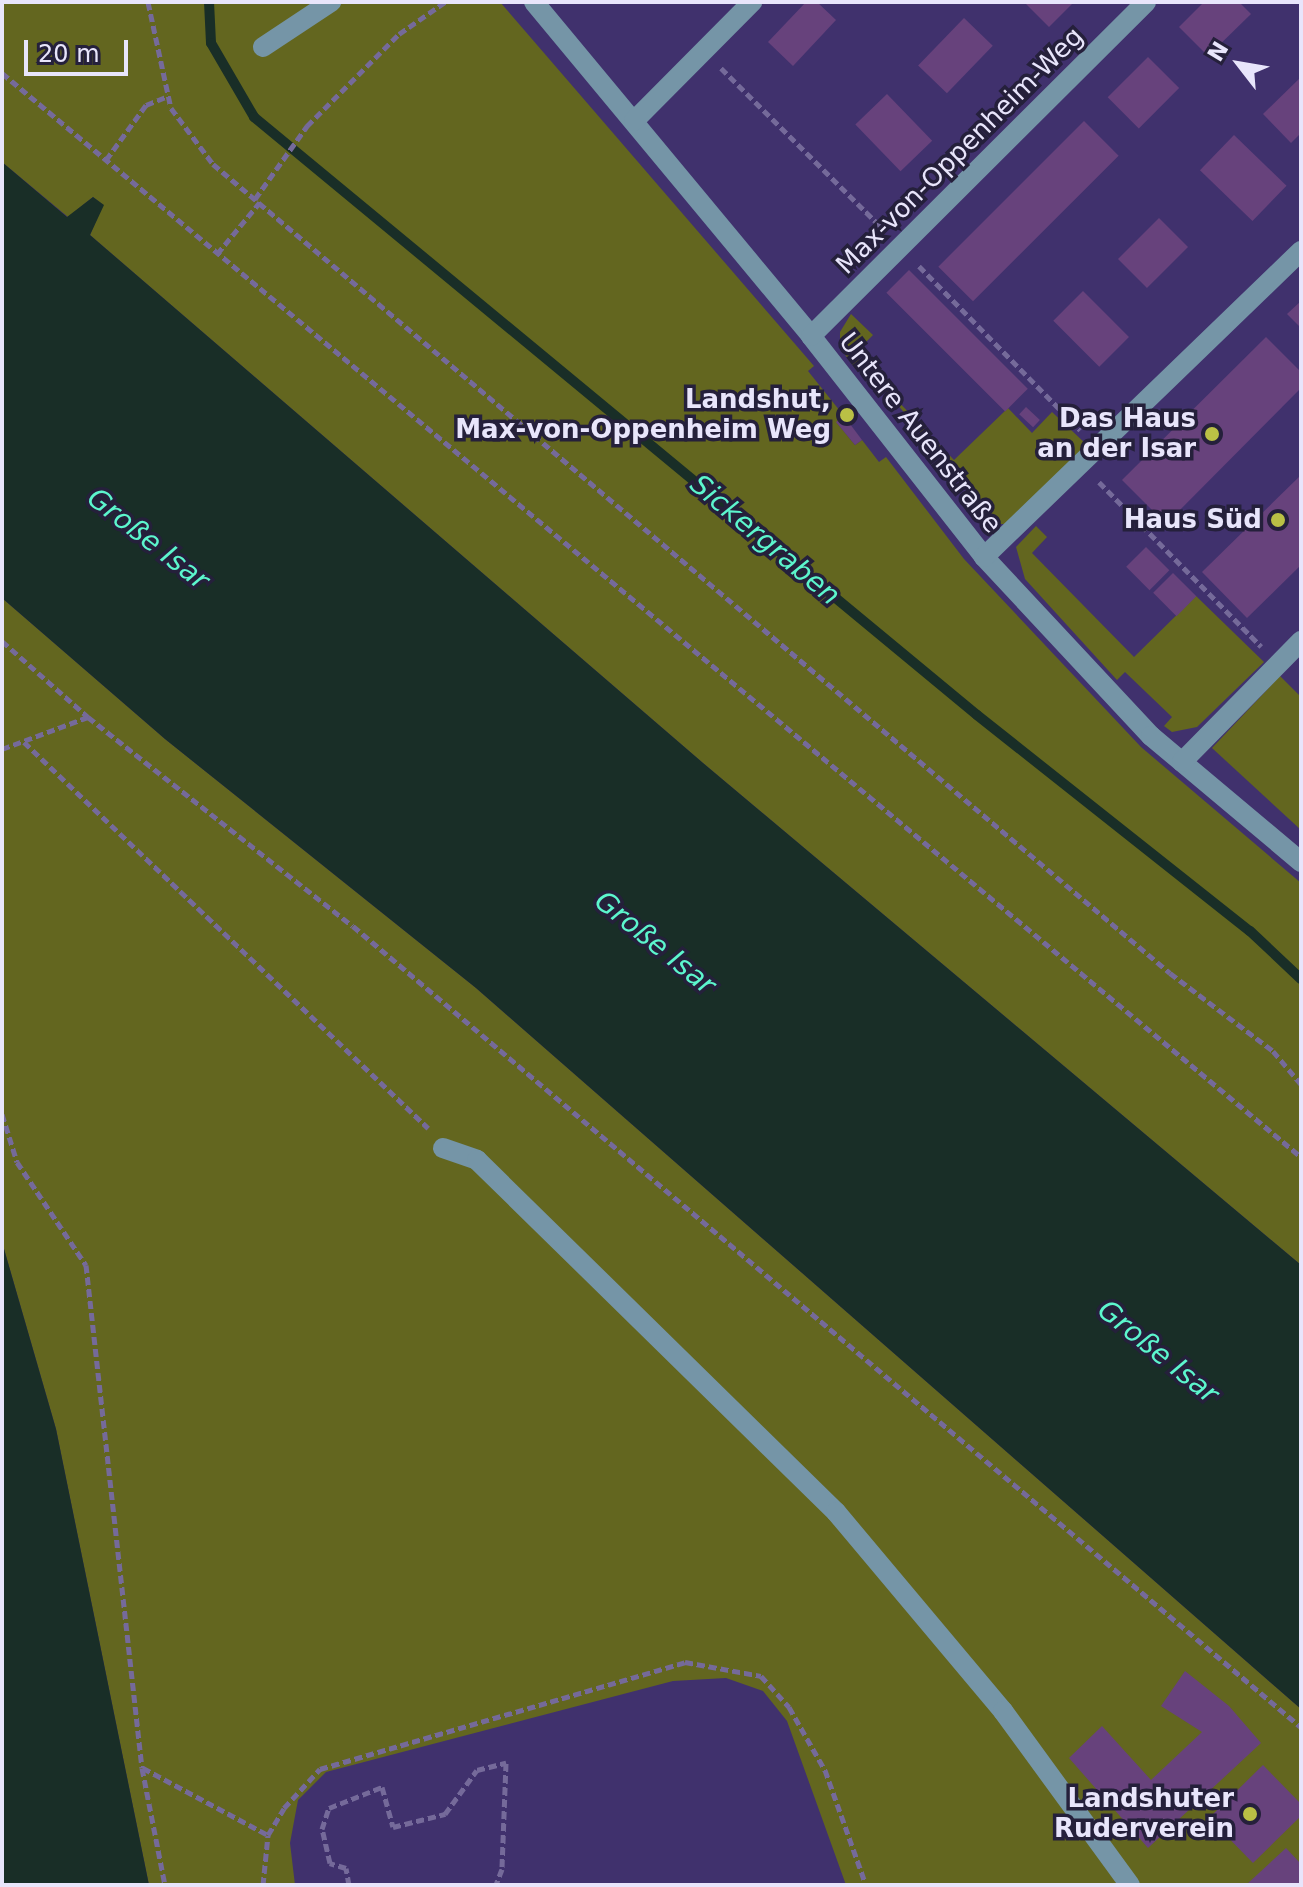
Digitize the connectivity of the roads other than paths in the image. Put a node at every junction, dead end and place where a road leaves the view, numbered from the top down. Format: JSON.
{"nodes":[{"id":1,"x":331,"y":2,"type":"edge"},
{"id":2,"x":534,"y":2,"type":"edge"},
{"id":3,"x":752,"y":2,"type":"edge"},
{"id":4,"x":1146,"y":2,"type":"edge"},
{"id":5,"x":263,"y":47,"type":"dead end"},
{"id":6,"x":634,"y":121,"type":"junction"},
{"id":7,"x":1301,"y":251,"type":"edge"},
{"id":8,"x":811,"y":336,"type":"junction"},
{"id":9,"x":984,"y":557,"type":"junction"},
{"id":10,"x":1301,"y":641,"type":"edge"},
{"id":11,"x":1182,"y":762,"type":"junction"},
{"id":12,"x":1301,"y":862,"type":"edge"},
{"id":13,"x":443,"y":1148,"type":"dead end"},
{"id":14,"x":1130,"y":1885,"type":"edge"}],
"edges":[{"from":1,"to":5,"type":"street"},
{"from":2,"to":6,"type":"street","name":"Untere Auenstraße"},
{"from":3,"to":6,"type":"street"},
{"from":4,"to":8,"type":"street","name":"Max-von-Oppenheim-Weg"},
{"from":6,"to":8,"type":"street","name":"Untere Auenstraße"},
{"from":7,"to":9,"type":"street"},
{"from":8,"to":9,"type":"street","name":"Untere Auenstraße"},
{"from":9,"to":11,"type":"street","name":"Untere Auenstraße"},
{"from":10,"to":11,"type":"street"},
{"from":11,"to":12,"type":"street","name":"Untere Auenstraße"},
{"from":13,"to":14,"type":"street"}]}
